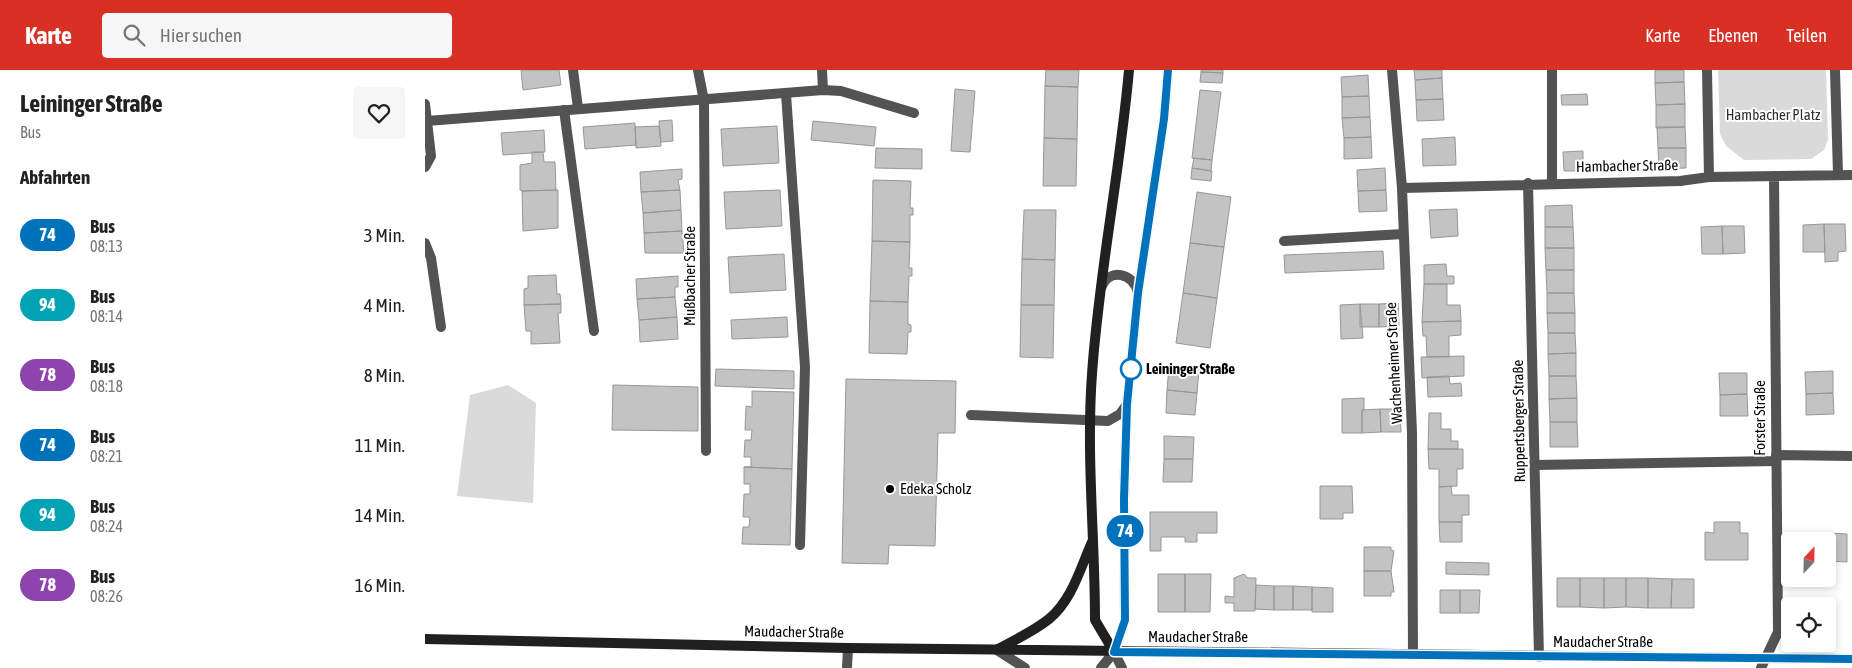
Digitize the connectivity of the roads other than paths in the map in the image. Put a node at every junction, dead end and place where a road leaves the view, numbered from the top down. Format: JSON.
{"nodes":[{"id":1,"x":573,"y":70,"type":"edge"},
{"id":2,"x":698,"y":70,"type":"edge"},
{"id":3,"x":822,"y":70,"type":"edge"},
{"id":4,"x":1129,"y":70,"type":"edge"},
{"id":5,"x":1168,"y":70,"type":"edge"},
{"id":6,"x":1392,"y":70,"type":"edge"},
{"id":7,"x":1552,"y":70,"type":"edge"},
{"id":8,"x":1707,"y":70,"type":"edge"},
{"id":9,"x":1835,"y":70,"type":"edge"},
{"id":10,"x":823,"y":90,"type":"junction"},
{"id":11,"x":786,"y":94,"type":"junction"},
{"id":12,"x":704,"y":100,"type":"junction"},
{"id":13,"x":425,"y":104,"type":"edge"},
{"id":14,"x":578,"y":108,"type":"junction"},
{"id":15,"x":564,"y":110,"type":"junction"},
{"id":16,"x":913,"y":113,"type":"dead end"},
{"id":17,"x":427,"y":121,"type":"junction"},
{"id":18,"x":425,"y":167,"type":"edge"},
{"id":19,"x":1837,"y":174,"type":"junction"},
{"id":20,"x":1852,"y":174,"type":"edge"},
{"id":21,"x":1774,"y":176,"type":"junction"},
{"id":22,"x":1709,"y":177,"type":"junction"},
{"id":23,"x":1528,"y":183,"type":"junction"},
{"id":24,"x":1552,"y":183,"type":"junction"},
{"id":25,"x":1401,"y":188,"type":"junction"},
{"id":26,"x":1403,"y":234,"type":"junction"},
{"id":27,"x":1284,"y":241,"type":"dead end"},
{"id":28,"x":425,"y":243,"type":"edge"},
{"id":29,"x":1100,"y":289,"type":"junction"},
{"id":30,"x":1138,"y":293,"type":"junction"},
{"id":31,"x":441,"y":327,"type":"dead end"},
{"id":32,"x":594,"y":331,"type":"dead end"},
{"id":33,"x":1127,"y":404,"type":"junction"},
{"id":34,"x":971,"y":415,"type":"dead end"},
{"id":35,"x":1091,"y":421,"type":"junction"},
{"id":36,"x":706,"y":451,"type":"dead end"},
{"id":37,"x":1852,"y":456,"type":"edge"},
{"id":38,"x":1776,"y":458,"type":"junction"},
{"id":39,"x":1535,"y":465,"type":"junction"},
{"id":40,"x":1093,"y":539,"type":"junction"},
{"id":41,"x":800,"y":545,"type":"dead end"},
{"id":42,"x":425,"y":639,"type":"edge"},
{"id":43,"x":848,"y":648,"type":"junction"},
{"id":44,"x":997,"y":650,"type":"junction"},
{"id":45,"x":1114,"y":652,"type":"junction"},
{"id":46,"x":1413,"y":655,"type":"junction"},
{"id":47,"x":1539,"y":657,"type":"junction"},
{"id":48,"x":1766,"y":658,"type":"junction"},
{"id":49,"x":1852,"y":659,"type":"edge"},
{"id":50,"x":847,"y":668,"type":"edge"},
{"id":51,"x":1025,"y":668,"type":"edge"},
{"id":52,"x":1101,"y":668,"type":"edge"},
{"id":53,"x":1122,"y":668,"type":"edge"},
{"id":54,"x":1761,"y":668,"type":"edge"}],
"edges":[{"from":1,"to":14,"type":"street"},
{"from":2,"to":12,"type":"street","name":"Mußbacher Straße"},
{"from":3,"to":10,"type":"street"},
{"from":4,"to":29,"type":"main road"},
{"from":5,"to":30,"type":"main road"},
{"from":6,"to":25,"type":"street","name":"Wachenheimer Straße"},
{"from":7,"to":24,"type":"street"},
{"from":8,"to":22,"type":"street"},
{"from":9,"to":19,"type":"street"},
{"from":10,"to":11,"type":"street"},
{"from":10,"to":16,"type":"street"},
{"from":11,"to":12,"type":"street"},
{"from":11,"to":41,"type":"street"},
{"from":12,"to":14,"type":"street"},
{"from":12,"to":36,"type":"street","name":"Mußbacher Straße"},
{"from":13,"to":17,"type":"street"},
{"from":14,"to":15,"type":"street"},
{"from":15,"to":17,"type":"street"},
{"from":15,"to":32,"type":"street"},
{"from":17,"to":18,"type":"street"},
{"from":19,"to":20,"type":"street","name":"Hambacher Straße"},
{"from":19,"to":21,"type":"street","name":"Hambacher Straße"},
{"from":21,"to":22,"type":"street","name":"Hambacher Straße"},
{"from":21,"to":38,"type":"street","name":"Forster Straße"},
{"from":22,"to":24,"type":"street","name":"Hambacher Straße"},
{"from":23,"to":24,"type":"street","name":"Hambacher Straße"},
{"from":23,"to":25,"type":"street","name":"Hambacher Straße"},
{"from":23,"to":39,"type":"street","name":"Ruppertsberger Straße"},
{"from":25,"to":26,"type":"street","name":"Wachenheimer Straße"},
{"from":26,"to":27,"type":"street"},
{"from":26,"to":46,"type":"street","name":"Wachenheimer Straße"},
{"from":28,"to":31,"type":"street"},
{"from":29,"to":30,"type":"street"},
{"from":29,"to":35,"type":"main road"},
{"from":30,"to":33,"type":"main road"},
{"from":33,"to":35,"type":"street"},
{"from":33,"to":45,"type":"main road"},
{"from":34,"to":35,"type":"street"},
{"from":35,"to":40,"type":"main road"},
{"from":37,"to":38,"type":"street"},
{"from":38,"to":39,"type":"street"},
{"from":38,"to":48,"type":"street","name":"Forster Straße"},
{"from":39,"to":47,"type":"street","name":"Ruppertsberger Straße"},
{"from":40,"to":44,"type":"main road"},
{"from":40,"to":45,"type":"main road"},
{"from":42,"to":43,"type":"main road","name":"Maudacher Straße"},
{"from":43,"to":44,"type":"main road","name":"Maudacher Straße"},
{"from":43,"to":50,"type":"street"},
{"from":44,"to":45,"type":"main road","name":"Maudacher Straße"},
{"from":44,"to":51,"type":"street"},
{"from":45,"to":46,"type":"main road","name":"Maudacher Straße"},
{"from":45,"to":52,"type":"street"},
{"from":45,"to":53,"type":"street"},
{"from":46,"to":47,"type":"main road","name":"Maudacher Straße"},
{"from":47,"to":48,"type":"main road","name":"Maudacher Straße"},
{"from":48,"to":49,"type":"main road","name":"Maudacher Straße"},
{"from":48,"to":54,"type":"street","name":"Forster Straße"}]}
